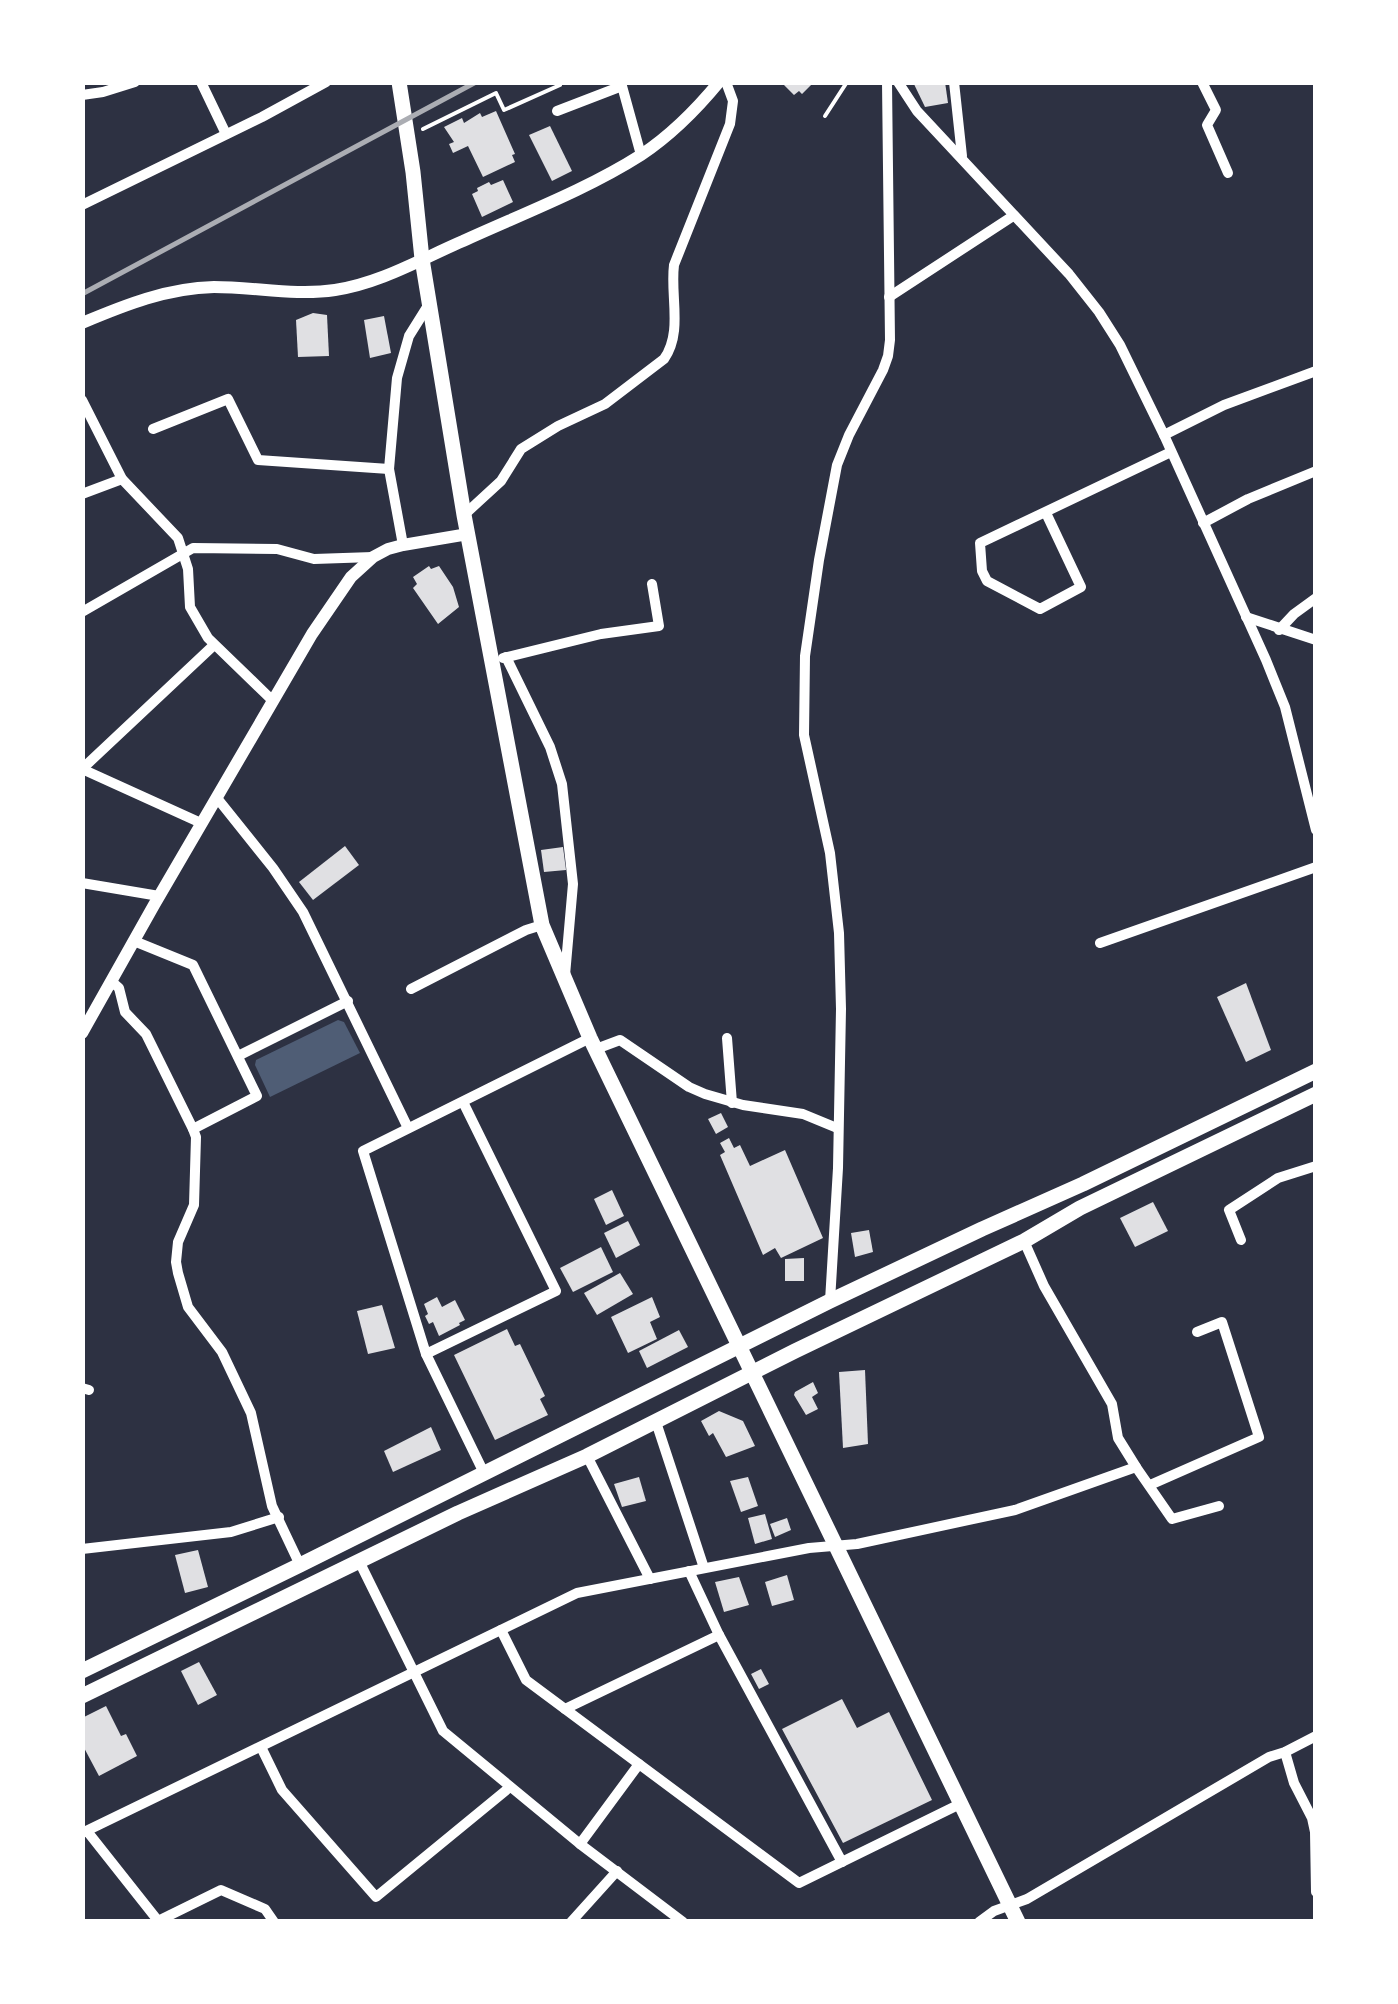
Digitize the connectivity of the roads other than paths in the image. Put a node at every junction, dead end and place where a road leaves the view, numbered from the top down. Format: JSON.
{"nodes":[{"id":1,"x":135,"y":82,"type":"edge"},
{"id":2,"x":201,"y":82,"type":"edge"},
{"id":3,"x":326,"y":82,"type":"edge"},
{"id":4,"x":400,"y":82,"type":"edge"},
{"id":5,"x":722,"y":82,"type":"edge"},
{"id":6,"x":887,"y":82,"type":"edge"},
{"id":7,"x":898,"y":82,"type":"edge"},
{"id":8,"x":954,"y":82,"type":"edge"},
{"id":9,"x":1202,"y":82,"type":"edge"},
{"id":10,"x":82,"y":94,"type":"edge"},
{"id":11,"x":558,"y":111,"type":"dead end"},
{"id":12,"x":226,"y":134,"type":"junction"},
{"id":13,"x":641,"y":154,"type":"junction"},
{"id":14,"x":963,"y":159,"type":"junction"},
{"id":15,"x":1228,"y":174,"type":"dead end"},
{"id":16,"x":82,"y":205,"type":"edge"},
{"id":17,"x":1013,"y":216,"type":"junction"},
{"id":18,"x":422,"y":259,"type":"junction"},
{"id":19,"x":889,"y":297,"type":"junction"},
{"id":20,"x":430,"y":304,"type":"junction"},
{"id":21,"x":82,"y":323,"type":"edge"},
{"id":22,"x":1316,"y":371,"type":"edge"},
{"id":23,"x":82,"y":400,"type":"edge"},
{"id":24,"x":153,"y":429,"type":"dead end"},
{"id":25,"x":1164,"y":435,"type":"junction"},
{"id":26,"x":1171,"y":452,"type":"junction"},
{"id":27,"x":388,"y":468,"type":"junction"},
{"id":28,"x":1316,"y":470,"type":"edge"},
{"id":29,"x":122,"y":478,"type":"junction"},
{"id":30,"x":82,"y":494,"type":"edge"},
{"id":31,"x":1046,"y":514,"type":"junction"},
{"id":32,"x":464,"y":516,"type":"junction"},
{"id":33,"x":1203,"y":523,"type":"junction"},
{"id":34,"x":468,"y":534,"type":"junction"},
{"id":35,"x":403,"y":544,"type":"junction"},
{"id":36,"x":182,"y":553,"type":"junction"},
{"id":37,"x":374,"y":557,"type":"junction"},
{"id":38,"x":652,"y":584,"type":"dead end"},
{"id":39,"x":1316,"y":598,"type":"edge"},
{"id":40,"x":82,"y":612,"type":"edge"},
{"id":41,"x":1246,"y":618,"type":"junction"},
{"id":42,"x":1279,"y":630,"type":"junction"},
{"id":43,"x":1316,"y":640,"type":"edge"},
{"id":44,"x":214,"y":645,"type":"junction"},
{"id":45,"x":499,"y":659,"type":"junction"},
{"id":46,"x":274,"y":701,"type":"junction"},
{"id":47,"x":82,"y":769,"type":"edge"},
{"id":48,"x":217,"y":798,"type":"junction"},
{"id":49,"x":202,"y":823,"type":"junction"},
{"id":50,"x":1316,"y":830,"type":"edge"},
{"id":51,"x":1316,"y":867,"type":"edge"},
{"id":52,"x":82,"y":883,"type":"edge"},
{"id":53,"x":159,"y":896,"type":"junction"},
{"id":54,"x":542,"y":925,"type":"junction"},
{"id":55,"x":134,"y":940,"type":"junction"},
{"id":56,"x":1100,"y":943,"type":"dead end"},
{"id":57,"x":111,"y":981,"type":"junction"},
{"id":58,"x":565,"y":981,"type":"junction"},
{"id":59,"x":411,"y":989,"type":"dead end"},
{"id":60,"x":348,"y":1001,"type":"junction"},
{"id":61,"x":82,"y":1034,"type":"edge"},
{"id":62,"x":727,"y":1038,"type":"dead end"},
{"id":63,"x":593,"y":1044,"type":"junction"},
{"id":64,"x":238,"y":1056,"type":"junction"},
{"id":65,"x":1316,"y":1070,"type":"edge"},
{"id":66,"x":1316,"y":1094,"type":"edge"},
{"id":67,"x":464,"y":1102,"type":"junction"},
{"id":68,"x":732,"y":1103,"type":"junction"},
{"id":69,"x":408,"y":1128,"type":"junction"},
{"id":70,"x":838,"y":1128,"type":"junction"},
{"id":71,"x":194,"y":1129,"type":"junction"},
{"id":72,"x":1316,"y":1166,"type":"edge"},
{"id":73,"x":1241,"y":1240,"type":"dead end"},
{"id":74,"x":1024,"y":1241,"type":"junction"},
{"id":75,"x":830,"y":1301,"type":"junction"},
{"id":76,"x":1198,"y":1332,"type":"dead end"},
{"id":77,"x":739,"y":1346,"type":"junction"},
{"id":78,"x":426,"y":1354,"type":"junction"},
{"id":79,"x":752,"y":1373,"type":"junction"},
{"id":80,"x":656,"y":1422,"type":"junction"},
{"id":81,"x":587,"y":1456,"type":"junction"},
{"id":82,"x":1136,"y":1467,"type":"junction"},
{"id":83,"x":484,"y":1473,"type":"junction"},
{"id":84,"x":1150,"y":1486,"type":"junction"},
{"id":85,"x":1219,"y":1506,"type":"dead end"},
{"id":86,"x":279,"y":1517,"type":"junction"},
{"id":87,"x":835,"y":1546,"type":"junction"},
{"id":88,"x":82,"y":1549,"type":"edge"},
{"id":89,"x":359,"y":1561,"type":"junction"},
{"id":90,"x":300,"y":1566,"type":"junction"},
{"id":91,"x":704,"y":1568,"type":"junction"},
{"id":92,"x":689,"y":1571,"type":"junction"},
{"id":93,"x":650,"y":1578,"type":"junction"},
{"id":94,"x":501,"y":1630,"type":"junction"},
{"id":95,"x":720,"y":1635,"type":"junction"},
{"id":96,"x":82,"y":1671,"type":"edge"},
{"id":97,"x":413,"y":1672,"type":"junction"},
{"id":98,"x":82,"y":1696,"type":"edge"},
{"id":99,"x":565,"y":1709,"type":"junction"},
{"id":100,"x":1316,"y":1736,"type":"edge"},
{"id":101,"x":261,"y":1747,"type":"junction"},
{"id":102,"x":1285,"y":1752,"type":"junction"},
{"id":103,"x":639,"y":1764,"type":"junction"},
{"id":104,"x":510,"y":1787,"type":"junction"},
{"id":105,"x":960,"y":1804,"type":"junction"},
{"id":106,"x":85,"y":1832,"type":"edge"},
{"id":107,"x":580,"y":1844,"type":"junction"},
{"id":108,"x":842,"y":1862,"type":"junction"},
{"id":109,"x":616,"y":1871,"type":"junction"},
{"id":110,"x":1316,"y":1892,"type":"edge"},
{"id":111,"x":1011,"y":1906,"type":"junction"},
{"id":112,"x":158,"y":1921,"type":"edge"},
{"id":113,"x":680,"y":1921,"type":"edge"},
{"id":114,"x":274,"y":1922,"type":"edge"},
{"id":115,"x":571,"y":1922,"type":"edge"},
{"id":116,"x":979,"y":1922,"type":"edge"},
{"id":117,"x":1018,"y":1922,"type":"edge"}],
"edges":[{"from":1,"to":10,"type":"street"},
{"from":2,"to":12,"type":"street"},
{"from":3,"to":12,"type":"street"},
{"from":4,"to":18,"type":"main road"},
{"from":5,"to":13,"type":"street"},
{"from":5,"to":32,"type":"street"},
{"from":6,"to":19,"type":"street"},
{"from":7,"to":14,"type":"street"},
{"from":8,"to":14,"type":"street"},
{"from":9,"to":15,"type":"street"},
{"from":11,"to":13,"type":"street"},
{"from":12,"to":16,"type":"street"},
{"from":13,"to":18,"type":"street"},
{"from":14,"to":17,"type":"street"},
{"from":17,"to":19,"type":"street"},
{"from":17,"to":25,"type":"street"},
{"from":18,"to":20,"type":"main road"},
{"from":18,"to":21,"type":"street"},
{"from":19,"to":70,"type":"street"},
{"from":20,"to":27,"type":"street"},
{"from":20,"to":32,"type":"main road"},
{"from":22,"to":25,"type":"street"},
{"from":23,"to":29,"type":"street"},
{"from":24,"to":27,"type":"street"},
{"from":25,"to":26,"type":"street"},
{"from":26,"to":31,"type":"street"},
{"from":26,"to":33,"type":"street"},
{"from":27,"to":35,"type":"street"},
{"from":28,"to":33,"type":"street"},
{"from":29,"to":30,"type":"street"},
{"from":29,"to":36,"type":"street"},
{"from":31,"to":31,"type":"street"},
{"from":32,"to":34,"type":"main road"},
{"from":33,"to":41,"type":"street"},
{"from":34,"to":35,"type":"street"},
{"from":34,"to":45,"type":"main road"},
{"from":35,"to":37,"type":"street"},
{"from":36,"to":37,"type":"street"},
{"from":36,"to":40,"type":"street"},
{"from":36,"to":44,"type":"street"},
{"from":37,"to":46,"type":"street"},
{"from":38,"to":45,"type":"street"},
{"from":39,"to":42,"type":"street"},
{"from":41,"to":42,"type":"street"},
{"from":41,"to":50,"type":"street"},
{"from":42,"to":43,"type":"street"},
{"from":44,"to":46,"type":"street"},
{"from":44,"to":47,"type":"street"},
{"from":45,"to":54,"type":"main road"},
{"from":45,"to":58,"type":"street"},
{"from":46,"to":48,"type":"street"},
{"from":47,"to":49,"type":"street"},
{"from":48,"to":49,"type":"street"},
{"from":48,"to":60,"type":"street"},
{"from":49,"to":53,"type":"street"},
{"from":51,"to":56,"type":"street"},
{"from":52,"to":53,"type":"street"},
{"from":53,"to":55,"type":"street"},
{"from":54,"to":58,"type":"main road"},
{"from":54,"to":59,"type":"street"},
{"from":55,"to":57,"type":"street"},
{"from":55,"to":64,"type":"street"},
{"from":57,"to":61,"type":"street"},
{"from":57,"to":71,"type":"street"},
{"from":58,"to":63,"type":"main road"},
{"from":60,"to":64,"type":"street"},
{"from":60,"to":69,"type":"street"},
{"from":62,"to":68,"type":"street"},
{"from":63,"to":67,"type":"street"},
{"from":63,"to":68,"type":"street"},
{"from":63,"to":77,"type":"main road"},
{"from":64,"to":71,"type":"street"},
{"from":65,"to":75,"type":"main road"},
{"from":66,"to":74,"type":"main road"},
{"from":67,"to":69,"type":"street"},
{"from":67,"to":78,"type":"street"},
{"from":68,"to":70,"type":"street"},
{"from":69,"to":78,"type":"street"},
{"from":70,"to":75,"type":"street"},
{"from":71,"to":86,"type":"street"},
{"from":72,"to":73,"type":"street"},
{"from":74,"to":79,"type":"main road"},
{"from":74,"to":82,"type":"street"},
{"from":75,"to":77,"type":"main road"},
{"from":76,"to":84,"type":"street"},
{"from":77,"to":79,"type":"main road"},
{"from":77,"to":83,"type":"main road"},
{"from":78,"to":83,"type":"street"},
{"from":79,"to":80,"type":"main road"},
{"from":79,"to":87,"type":"main road"},
{"from":80,"to":81,"type":"main road"},
{"from":80,"to":91,"type":"street"},
{"from":81,"to":89,"type":"main road"},
{"from":81,"to":93,"type":"street"},
{"from":82,"to":84,"type":"street"},
{"from":82,"to":87,"type":"street"},
{"from":83,"to":90,"type":"main road"},
{"from":84,"to":85,"type":"street"},
{"from":86,"to":88,"type":"street"},
{"from":86,"to":90,"type":"street"},
{"from":87,"to":91,"type":"street"},
{"from":87,"to":105,"type":"main road"},
{"from":89,"to":97,"type":"street"},
{"from":89,"to":98,"type":"main road"},
{"from":90,"to":96,"type":"main road"},
{"from":91,"to":92,"type":"street"},
{"from":92,"to":93,"type":"street"},
{"from":92,"to":95,"type":"street"},
{"from":93,"to":94,"type":"street"},
{"from":94,"to":97,"type":"street"},
{"from":94,"to":99,"type":"street"},
{"from":95,"to":99,"type":"street"},
{"from":95,"to":108,"type":"street"},
{"from":97,"to":101,"type":"street"},
{"from":97,"to":104,"type":"street"},
{"from":99,"to":103,"type":"street"},
{"from":100,"to":102,"type":"street"},
{"from":101,"to":104,"type":"street"},
{"from":101,"to":106,"type":"street"},
{"from":102,"to":110,"type":"street"},
{"from":102,"to":111,"type":"street"},
{"from":103,"to":107,"type":"street"},
{"from":103,"to":108,"type":"street"},
{"from":104,"to":107,"type":"street"},
{"from":105,"to":108,"type":"street"},
{"from":105,"to":111,"type":"main road"},
{"from":106,"to":112,"type":"street"},
{"from":107,"to":109,"type":"street"},
{"from":109,"to":113,"type":"street"},
{"from":109,"to":115,"type":"street"},
{"from":111,"to":116,"type":"street"},
{"from":111,"to":117,"type":"main road"},
{"from":112,"to":114,"type":"street"}]}
